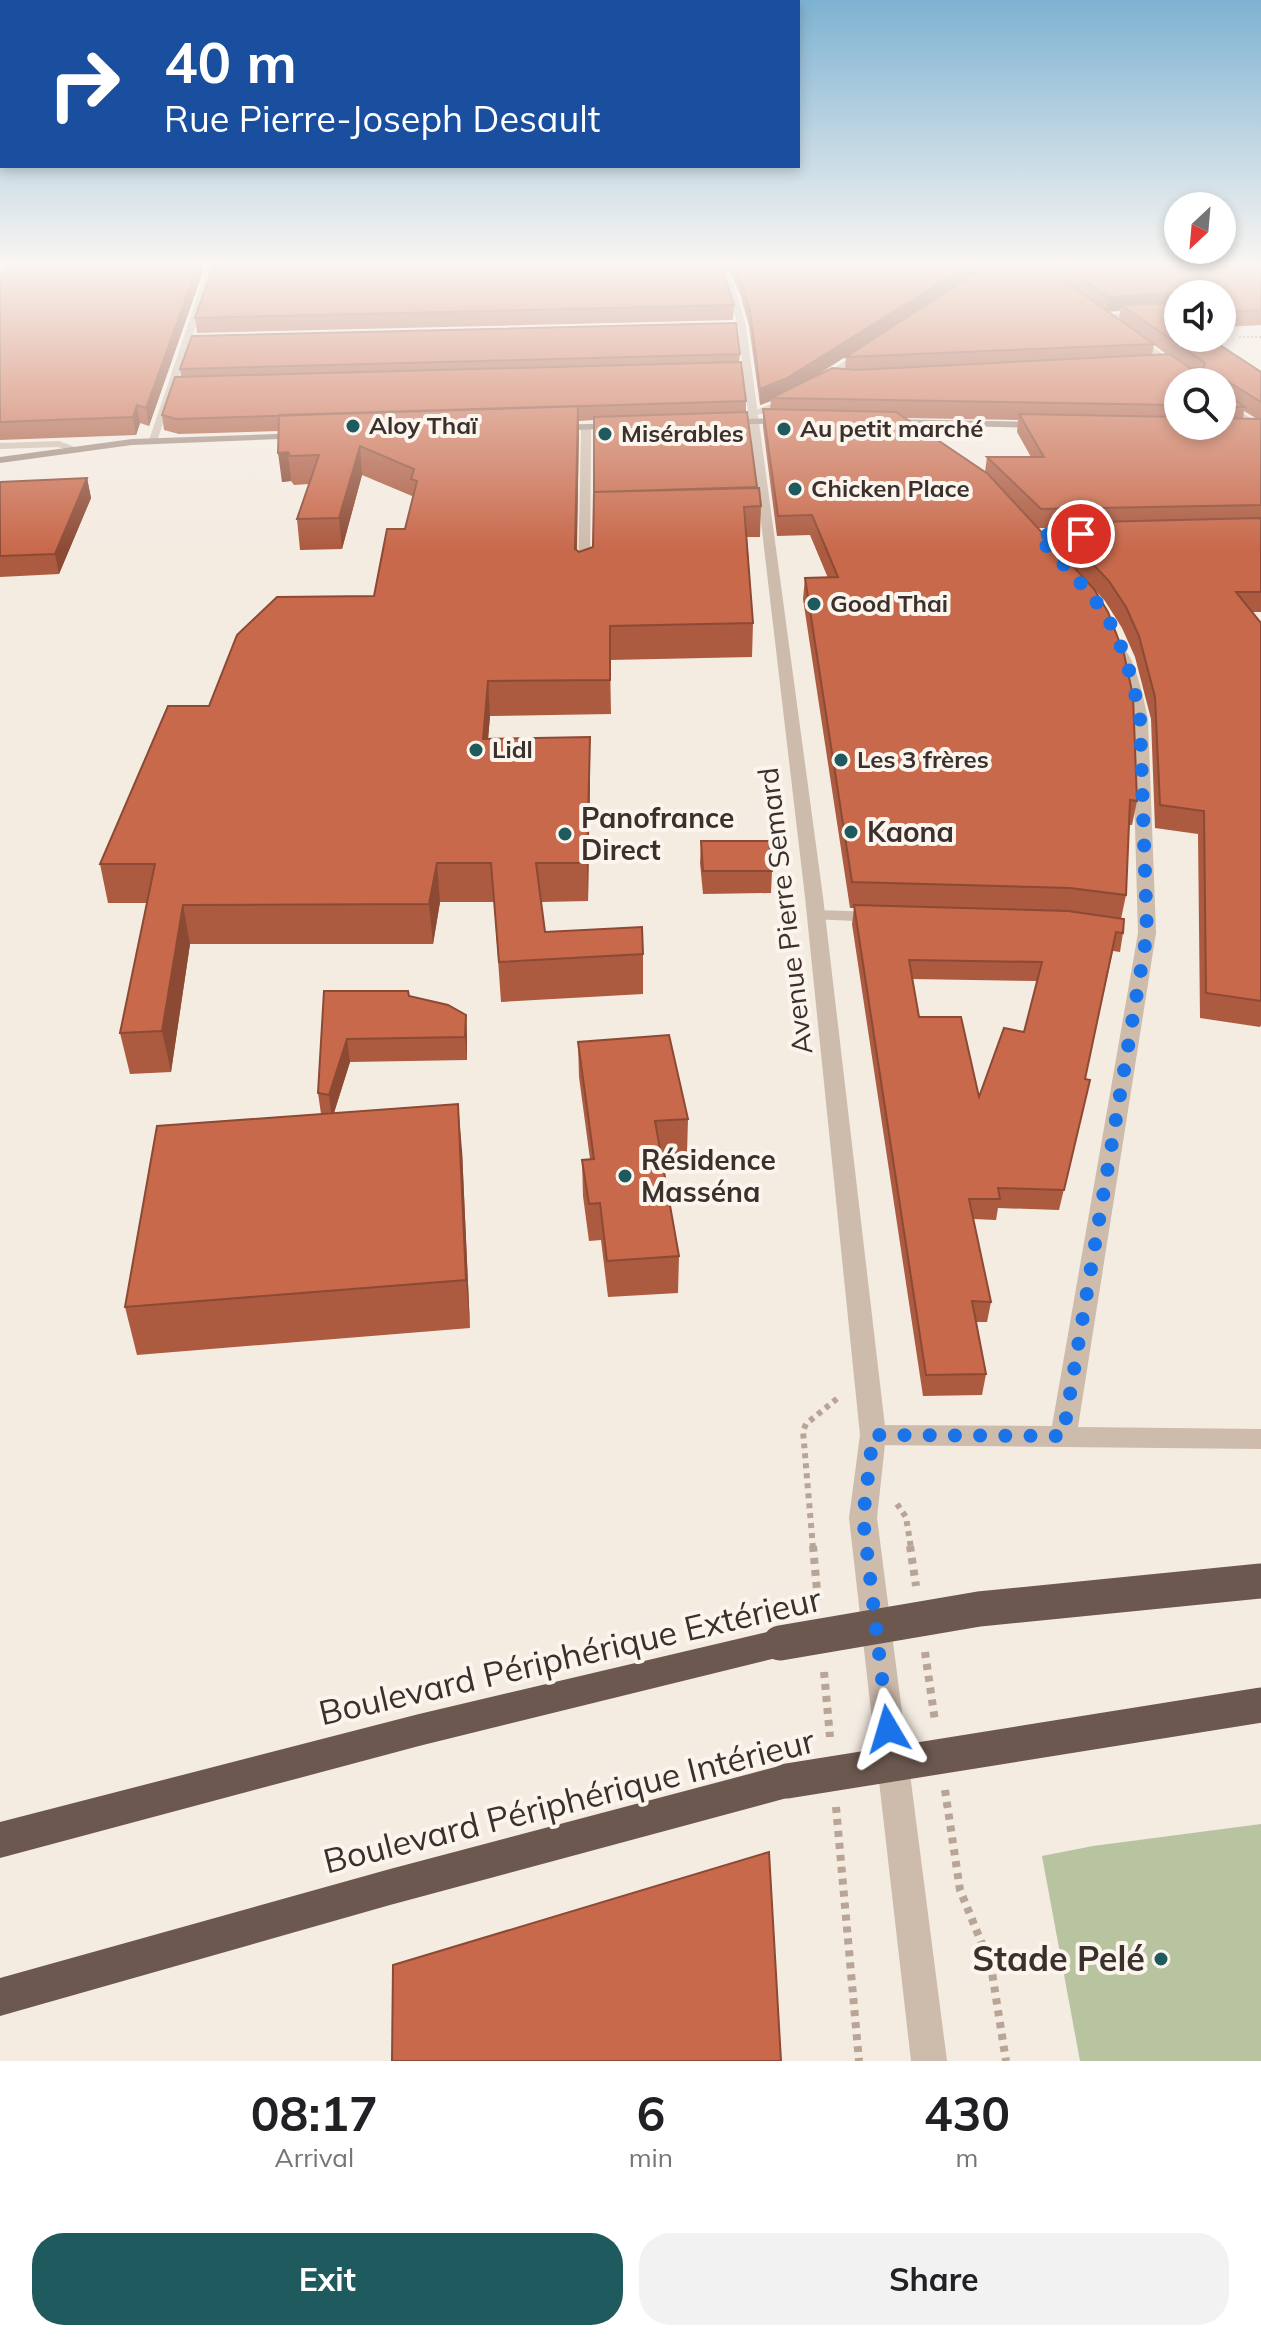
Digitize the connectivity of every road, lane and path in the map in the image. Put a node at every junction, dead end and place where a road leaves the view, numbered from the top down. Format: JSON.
{"nodes":[{"id":1,"x":180,"y":358,"type":"edge"},
{"id":2,"x":743,"y":358,"type":"edge"},
{"id":3,"x":854,"y":358,"type":"edge"},
{"id":4,"x":1162,"y":358,"type":"edge"},
{"id":5,"x":1157,"y":364,"type":"edge"},
{"id":6,"x":1170,"y":364,"type":"junction"},
{"id":7,"x":1176,"y":368,"type":"edge"},
{"id":8,"x":823,"y":378,"type":"junction"},
{"id":9,"x":845,"y":380,"type":"edge"},
{"id":10,"x":171,"y":385,"type":"junction"},
{"id":11,"x":187,"y":385,"type":"edge"},
{"id":12,"x":1236,"y":412,"type":"edge"},
{"id":13,"x":754,"y":417,"type":"junction"},
{"id":14,"x":804,"y":421,"type":"edge"},
{"id":15,"x":868,"y":422,"type":"edge"},
{"id":16,"x":900,"y":422,"type":"junction"},
{"id":17,"x":703,"y":423,"type":"edge"},
{"id":18,"x":630,"y":425,"type":"edge"},
{"id":19,"x":1061,"y":425,"type":"edge"},
{"id":20,"x":586,"y":427,"type":"junction"},
{"id":21,"x":538,"y":428,"type":"edge"},
{"id":22,"x":1243,"y":429,"type":"edge"},
{"id":23,"x":1261,"y":430,"type":"edge"},
{"id":24,"x":314,"y":436,"type":"edge"},
{"id":25,"x":152,"y":441,"type":"junction"},
{"id":26,"x":931,"y":445,"type":"edge"},
{"id":27,"x":0,"y":446,"type":"edge"},
{"id":28,"x":75,"y":449,"type":"junction"},
{"id":29,"x":3,"y":459,"type":"edge"},
{"id":30,"x":601,"y":515,"type":"edge"},
{"id":31,"x":585,"y":516,"type":"junction"},
{"id":32,"x":584,"y":578,"type":"edge"},
{"id":33,"x":1112,"y":629,"type":"edge"},
{"id":34,"x":816,"y":915,"type":"junction"},
{"id":35,"x":894,"y":917,"type":"edge"},
{"id":36,"x":855,"y":1396,"type":"junction"},
{"id":37,"x":873,"y":1435,"type":"junction"},
{"id":38,"x":1063,"y":1436,"type":"junction"},
{"id":39,"x":1261,"y":1439,"type":"edge"},
{"id":40,"x":1261,"y":1581,"type":"edge"},
{"id":41,"x":820,"y":1620,"type":"dead end"},
{"id":42,"x":824,"y":1667,"type":"dead end"},
{"id":43,"x":1261,"y":1705,"type":"edge"},
{"id":44,"x":831,"y":1746,"type":"dead end"},
{"id":45,"x":835,"y":1793,"type":"dead end"},
{"id":46,"x":0,"y":1840,"type":"edge"},
{"id":47,"x":0,"y":1997,"type":"edge"},
{"id":48,"x":859,"y":2061,"type":"edge"},
{"id":49,"x":929,"y":2061,"type":"edge"}],
"edges":[{"from":1,"to":10,"type":"street"},
{"from":2,"to":13,"type":"street","name":"Avenue Pierre Semard"},
{"from":3,"to":8,"type":"street"},
{"from":4,"to":6,"type":"street"},
{"from":5,"to":6,"type":"street"},
{"from":6,"to":7,"type":"street"},
{"from":8,"to":9,"type":"street"},
{"from":8,"to":13,"type":"street"},
{"from":10,"to":11,"type":"street"},
{"from":10,"to":25,"type":"street"},
{"from":12,"to":23,"type":"street"},
{"from":13,"to":14,"type":"main road"},
{"from":13,"to":17,"type":"main road"},
{"from":13,"to":34,"type":"street","name":"Avenue Pierre Semard"},
{"from":15,"to":16,"type":"main road"},
{"from":16,"to":19,"type":"main road"},
{"from":16,"to":26,"type":"street"},
{"from":18,"to":20,"type":"main road"},
{"from":20,"to":21,"type":"main road"},
{"from":20,"to":31,"type":"street"},
{"from":22,"to":23,"type":"main road"},
{"from":24,"to":25,"type":"main road"},
{"from":25,"to":28,"type":"main road"},
{"from":27,"to":28,"type":"street"},
{"from":28,"to":29,"type":"main road"},
{"from":30,"to":31,"type":"street"},
{"from":31,"to":32,"type":"street"},
{"from":33,"to":38,"type":"street"},
{"from":34,"to":35,"type":"street"},
{"from":34,"to":36,"type":"street","name":"Avenue Pierre Semard"},
{"from":36,"to":37,"type":"street","name":"Avenue Pierre Semard"},
{"from":36,"to":41,"type":"path"},
{"from":37,"to":38,"type":"street"},
{"from":37,"to":49,"type":"street","name":"Avenue Pierre Semard"},
{"from":38,"to":39,"type":"street"},
{"from":40,"to":46,"type":"highway","name":"Boulevard Périphérique Extérieur","bridge":true},
{"from":42,"to":44,"type":"path"},
{"from":43,"to":47,"type":"highway","name":"Boulevard Périphérique Intérieur","bridge":true},
{"from":45,"to":48,"type":"path"}]}
